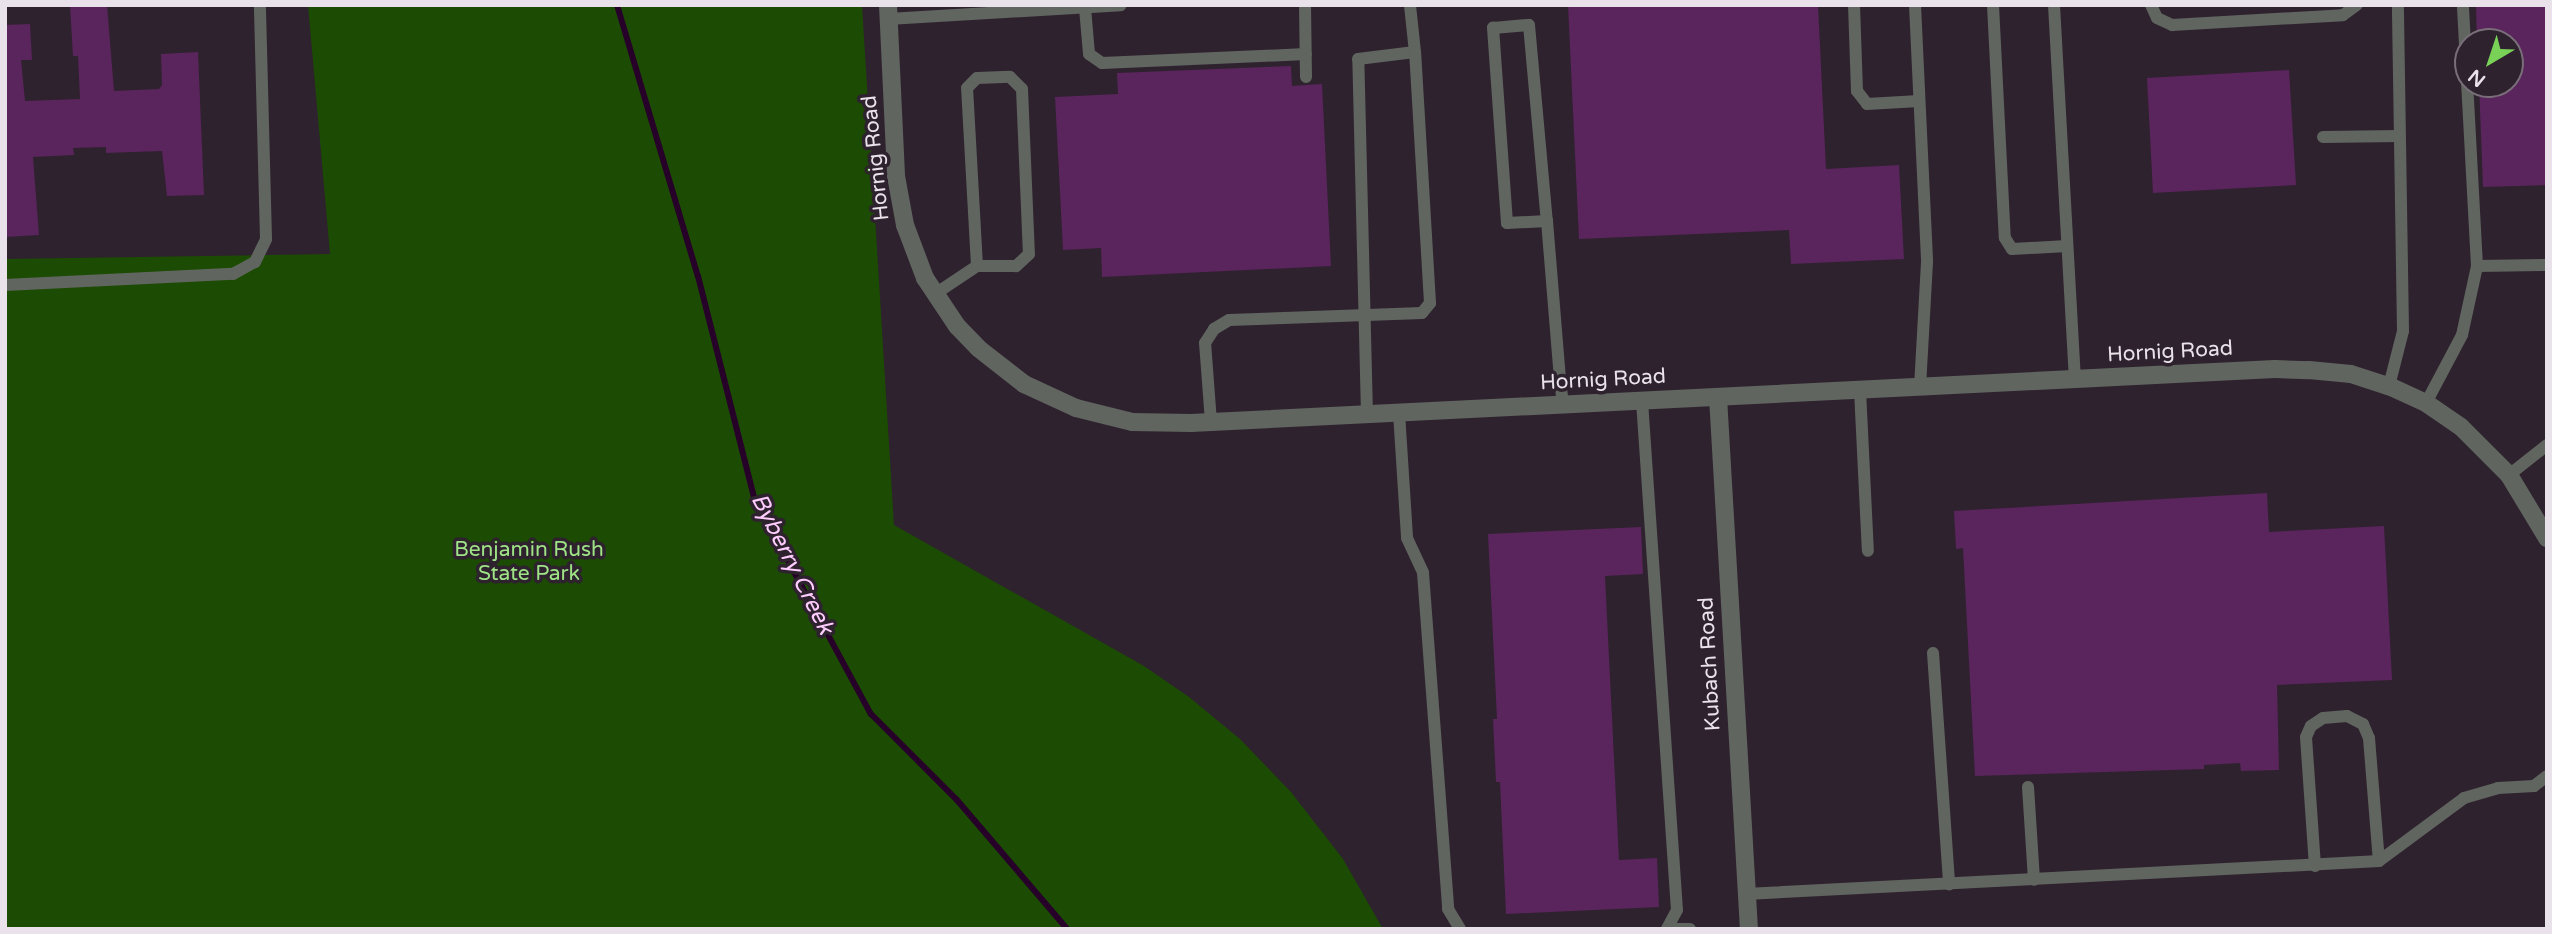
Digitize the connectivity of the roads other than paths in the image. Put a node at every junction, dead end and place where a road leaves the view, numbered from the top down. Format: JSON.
{"nodes":[{"id":1,"x":260,"y":5,"type":"edge"},
{"id":2,"x":1121,"y":5,"type":"edge"},
{"id":3,"x":1305,"y":5,"type":"edge"},
{"id":4,"x":1410,"y":5,"type":"edge"},
{"id":5,"x":1854,"y":5,"type":"edge"},
{"id":6,"x":1915,"y":5,"type":"edge"},
{"id":7,"x":1993,"y":5,"type":"edge"},
{"id":8,"x":2054,"y":5,"type":"edge"},
{"id":9,"x":2151,"y":5,"type":"edge"},
{"id":10,"x":2357,"y":5,"type":"edge"},
{"id":11,"x":2398,"y":5,"type":"edge"},
{"id":12,"x":2463,"y":5,"type":"edge"},
{"id":13,"x":1084,"y":8,"type":"junction"},
{"id":14,"x":888,"y":12,"type":"edge"},
{"id":15,"x":1415,"y":52,"type":"junction"},
{"id":16,"x":1306,"y":54,"type":"junction"},
{"id":17,"x":1306,"y":77,"type":"dead end"},
{"id":18,"x":1919,"y":101,"type":"junction"},
{"id":19,"x":2399,"y":136,"type":"junction"},
{"id":20,"x":2323,"y":137,"type":"dead end"},
{"id":21,"x":1547,"y":221,"type":"junction"},
{"id":22,"x":2067,"y":246,"type":"junction"},
{"id":23,"x":2547,"y":265,"type":"edge"},
{"id":24,"x":977,"y":266,"type":"junction"},
{"id":25,"x":2477,"y":266,"type":"junction"},
{"id":26,"x":5,"y":285,"type":"edge"},
{"id":27,"x":934,"y":294,"type":"junction"},
{"id":28,"x":1364,"y":314,"type":"junction"},
{"id":29,"x":2075,"y":379,"type":"junction"},
{"id":30,"x":2389,"y":386,"type":"junction"},
{"id":31,"x":1920,"y":387,"type":"junction"},
{"id":32,"x":1860,"y":390,"type":"junction"},
{"id":33,"x":1718,"y":397,"type":"junction"},
{"id":34,"x":1642,"y":401,"type":"junction"},
{"id":35,"x":2426,"y":403,"type":"junction"},
{"id":36,"x":1563,"y":405,"type":"junction"},
{"id":37,"x":1399,"y":413,"type":"junction"},
{"id":38,"x":1367,"y":415,"type":"junction"},
{"id":39,"x":1211,"y":422,"type":"junction"},
{"id":40,"x":2547,"y":445,"type":"edge"},
{"id":41,"x":2509,"y":474,"type":"junction"},
{"id":42,"x":2547,"y":538,"type":"edge"},
{"id":43,"x":1868,"y":551,"type":"dead end"},
{"id":44,"x":1933,"y":653,"type":"dead end"},
{"id":45,"x":2547,"y":776,"type":"edge"},
{"id":46,"x":2028,"y":787,"type":"dead end"},
{"id":47,"x":2379,"y":861,"type":"junction"},
{"id":48,"x":2315,"y":866,"type":"junction"},
{"id":49,"x":2034,"y":880,"type":"junction"},
{"id":50,"x":1949,"y":884,"type":"junction"},
{"id":51,"x":1746,"y":894,"type":"junction"},
{"id":52,"x":1460,"y":929,"type":"edge"},
{"id":53,"x":1667,"y":929,"type":"edge"},
{"id":54,"x":1690,"y":929,"type":"edge"},
{"id":55,"x":1749,"y":929,"type":"edge"}],
"edges":[{"from":1,"to":26,"type":"lane"},
{"from":2,"to":13,"type":"lane"},
{"from":3,"to":16,"type":"lane"},
{"from":4,"to":15,"type":"lane"},
{"from":5,"to":18,"type":"lane"},
{"from":6,"to":18,"type":"lane"},
{"from":7,"to":22,"type":"lane"},
{"from":8,"to":22,"type":"lane"},
{"from":9,"to":10,"type":"lane"},
{"from":11,"to":19,"type":"lane"},
{"from":12,"to":25,"type":"lane"},
{"from":13,"to":14,"type":"lane"},
{"from":13,"to":16,"type":"lane"},
{"from":14,"to":27,"type":"street","name":"Hornig Road"},
{"from":15,"to":28,"type":"lane"},
{"from":15,"to":28,"type":"lane"},
{"from":16,"to":17,"type":"lane"},
{"from":18,"to":31,"type":"lane"},
{"from":19,"to":20,"type":"lane"},
{"from":19,"to":30,"type":"lane"},
{"from":21,"to":21,"type":"lane"},
{"from":21,"to":36,"type":"lane"},
{"from":22,"to":29,"type":"lane"},
{"from":23,"to":25,"type":"lane"},
{"from":24,"to":24,"type":"lane"},
{"from":24,"to":27,"type":"lane"},
{"from":25,"to":35,"type":"lane"},
{"from":27,"to":39,"type":"street","name":"Hornig Road"},
{"from":28,"to":38,"type":"lane"},
{"from":28,"to":39,"type":"lane"},
{"from":29,"to":30,"type":"street","name":"Hornig Road"},
{"from":29,"to":31,"type":"street","name":"Hornig Road"},
{"from":30,"to":35,"type":"street","name":"Hornig Road"},
{"from":31,"to":32,"type":"street","name":"Hornig Road"},
{"from":32,"to":33,"type":"street","name":"Hornig Road"},
{"from":32,"to":43,"type":"lane"},
{"from":33,"to":34,"type":"street","name":"Hornig Road"},
{"from":33,"to":51,"type":"street","name":"Kubach Road"},
{"from":34,"to":36,"type":"street","name":"Hornig Road"},
{"from":34,"to":53,"type":"lane"},
{"from":35,"to":41,"type":"street","name":"Hornig Road"},
{"from":36,"to":37,"type":"street","name":"Hornig Road"},
{"from":37,"to":38,"type":"street","name":"Hornig Road"},
{"from":37,"to":52,"type":"lane"},
{"from":38,"to":39,"type":"street","name":"Hornig Road"},
{"from":40,"to":41,"type":"lane"},
{"from":41,"to":42,"type":"street","name":"Hornig Road"},
{"from":44,"to":50,"type":"lane"},
{"from":45,"to":47,"type":"lane"},
{"from":46,"to":49,"type":"lane"},
{"from":47,"to":48,"type":"lane"},
{"from":47,"to":48,"type":"lane"},
{"from":48,"to":49,"type":"lane"},
{"from":49,"to":50,"type":"lane"},
{"from":50,"to":51,"type":"lane"},
{"from":51,"to":55,"type":"street","name":"Kubach Road"},
{"from":53,"to":54,"type":"lane"}]}
